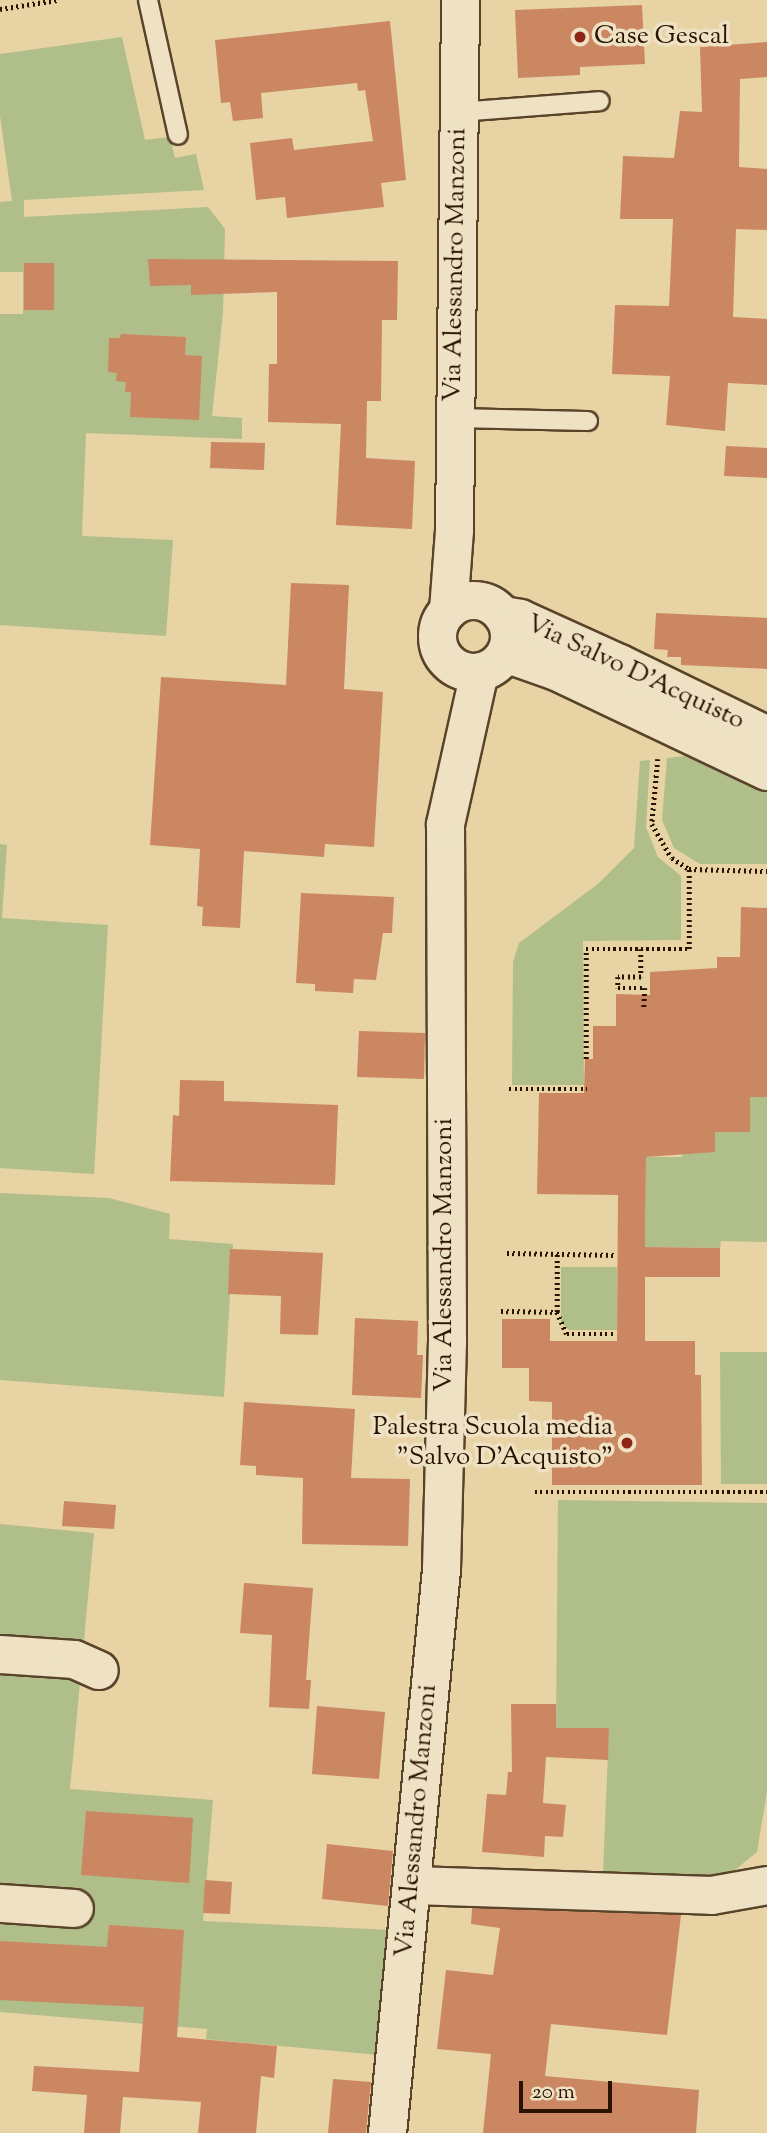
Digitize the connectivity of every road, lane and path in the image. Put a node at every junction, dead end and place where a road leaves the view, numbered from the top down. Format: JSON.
{"nodes":[{"id":1,"x":57,"y":0,"type":"edge"},
{"id":2,"x":148,"y":0,"type":"edge"},
{"id":3,"x":458,"y":1,"type":"edge"},
{"id":4,"x":0,"y":9,"type":"edge"},
{"id":5,"x":600,"y":101,"type":"dead end"},
{"id":6,"x":458,"y":112,"type":"junction"},
{"id":7,"x":178,"y":135,"type":"dead end"},
{"id":8,"x":454,"y":418,"type":"junction"},
{"id":9,"x":588,"y":421,"type":"dead end"},
{"id":10,"x":477,"y":608,"type":"junction"},
{"id":11,"x":492,"y":663,"type":"junction"},
{"id":12,"x":767,"y":735,"type":"edge"},
{"id":13,"x":658,"y":759,"type":"dead end"},
{"id":14,"x":767,"y":771,"type":"edge"},
{"id":15,"x":689,"y":869,"type":"junction"},
{"id":16,"x":767,"y":871,"type":"edge"},
{"id":17,"x":641,"y":949,"type":"junction"},
{"id":18,"x":644,"y":1009,"type":"dead end"},
{"id":19,"x":586,"y":1059,"type":"dead end"},
{"id":20,"x":509,"y":1089,"type":"dead end"},
{"id":21,"x":587,"y":1089,"type":"dead end"},
{"id":22,"x":507,"y":1253,"type":"dead end"},
{"id":23,"x":557,"y":1254,"type":"junction"},
{"id":24,"x":617,"y":1255,"type":"dead end"},
{"id":25,"x":501,"y":1311,"type":"dead end"},
{"id":26,"x":556,"y":1312,"type":"junction"},
{"id":27,"x":616,"y":1334,"type":"dead end"},
{"id":28,"x":535,"y":1492,"type":"dead end"},
{"id":29,"x":767,"y":1492,"type":"edge"},
{"id":30,"x":0,"y":1654,"type":"edge"},
{"id":31,"x":99,"y":1671,"type":"dead end"},
{"id":32,"x":413,"y":1885,"type":"junction"},
{"id":33,"x":767,"y":1885,"type":"edge"},
{"id":34,"x":0,"y":1903,"type":"edge"},
{"id":35,"x":74,"y":1908,"type":"dead end"},
{"id":36,"x":387,"y":2133,"type":"edge"}],
"edges":[{"from":1,"to":4,"type":"path"},
{"from":2,"to":7,"type":"lane"},
{"from":3,"to":6,"type":"street","name":"Via Alessandro Manzoni"},
{"from":5,"to":6,"type":"lane"},
{"from":6,"to":8,"type":"street","name":"Via Alessandro Manzoni"},
{"from":8,"to":9,"type":"lane"},
{"from":8,"to":10,"type":"street","name":"Via Alessandro Manzoni"},
{"from":10,"to":11,"type":"street"},
{"from":10,"to":11,"type":"street"},
{"from":10,"to":12,"type":"street","name":"Via Salvo D'Acquisto"},
{"from":11,"to":14,"type":"street","name":"Via Salvo D'Acquisto"},
{"from":11,"to":32,"type":"street","name":"Via Alessandro Manzoni"},
{"from":13,"to":15,"type":"path"},
{"from":15,"to":16,"type":"path"},
{"from":15,"to":17,"type":"path"},
{"from":17,"to":18,"type":"path"},
{"from":17,"to":19,"type":"path"},
{"from":20,"to":21,"type":"path"},
{"from":22,"to":23,"type":"path"},
{"from":23,"to":24,"type":"path"},
{"from":23,"to":26,"type":"path"},
{"from":25,"to":26,"type":"path"},
{"from":26,"to":27,"type":"path"},
{"from":28,"to":29,"type":"path"},
{"from":30,"to":31,"type":"street"},
{"from":32,"to":33,"type":"street"},
{"from":32,"to":36,"type":"street","name":"Via Alessandro Manzoni"},
{"from":34,"to":35,"type":"street"}]}
